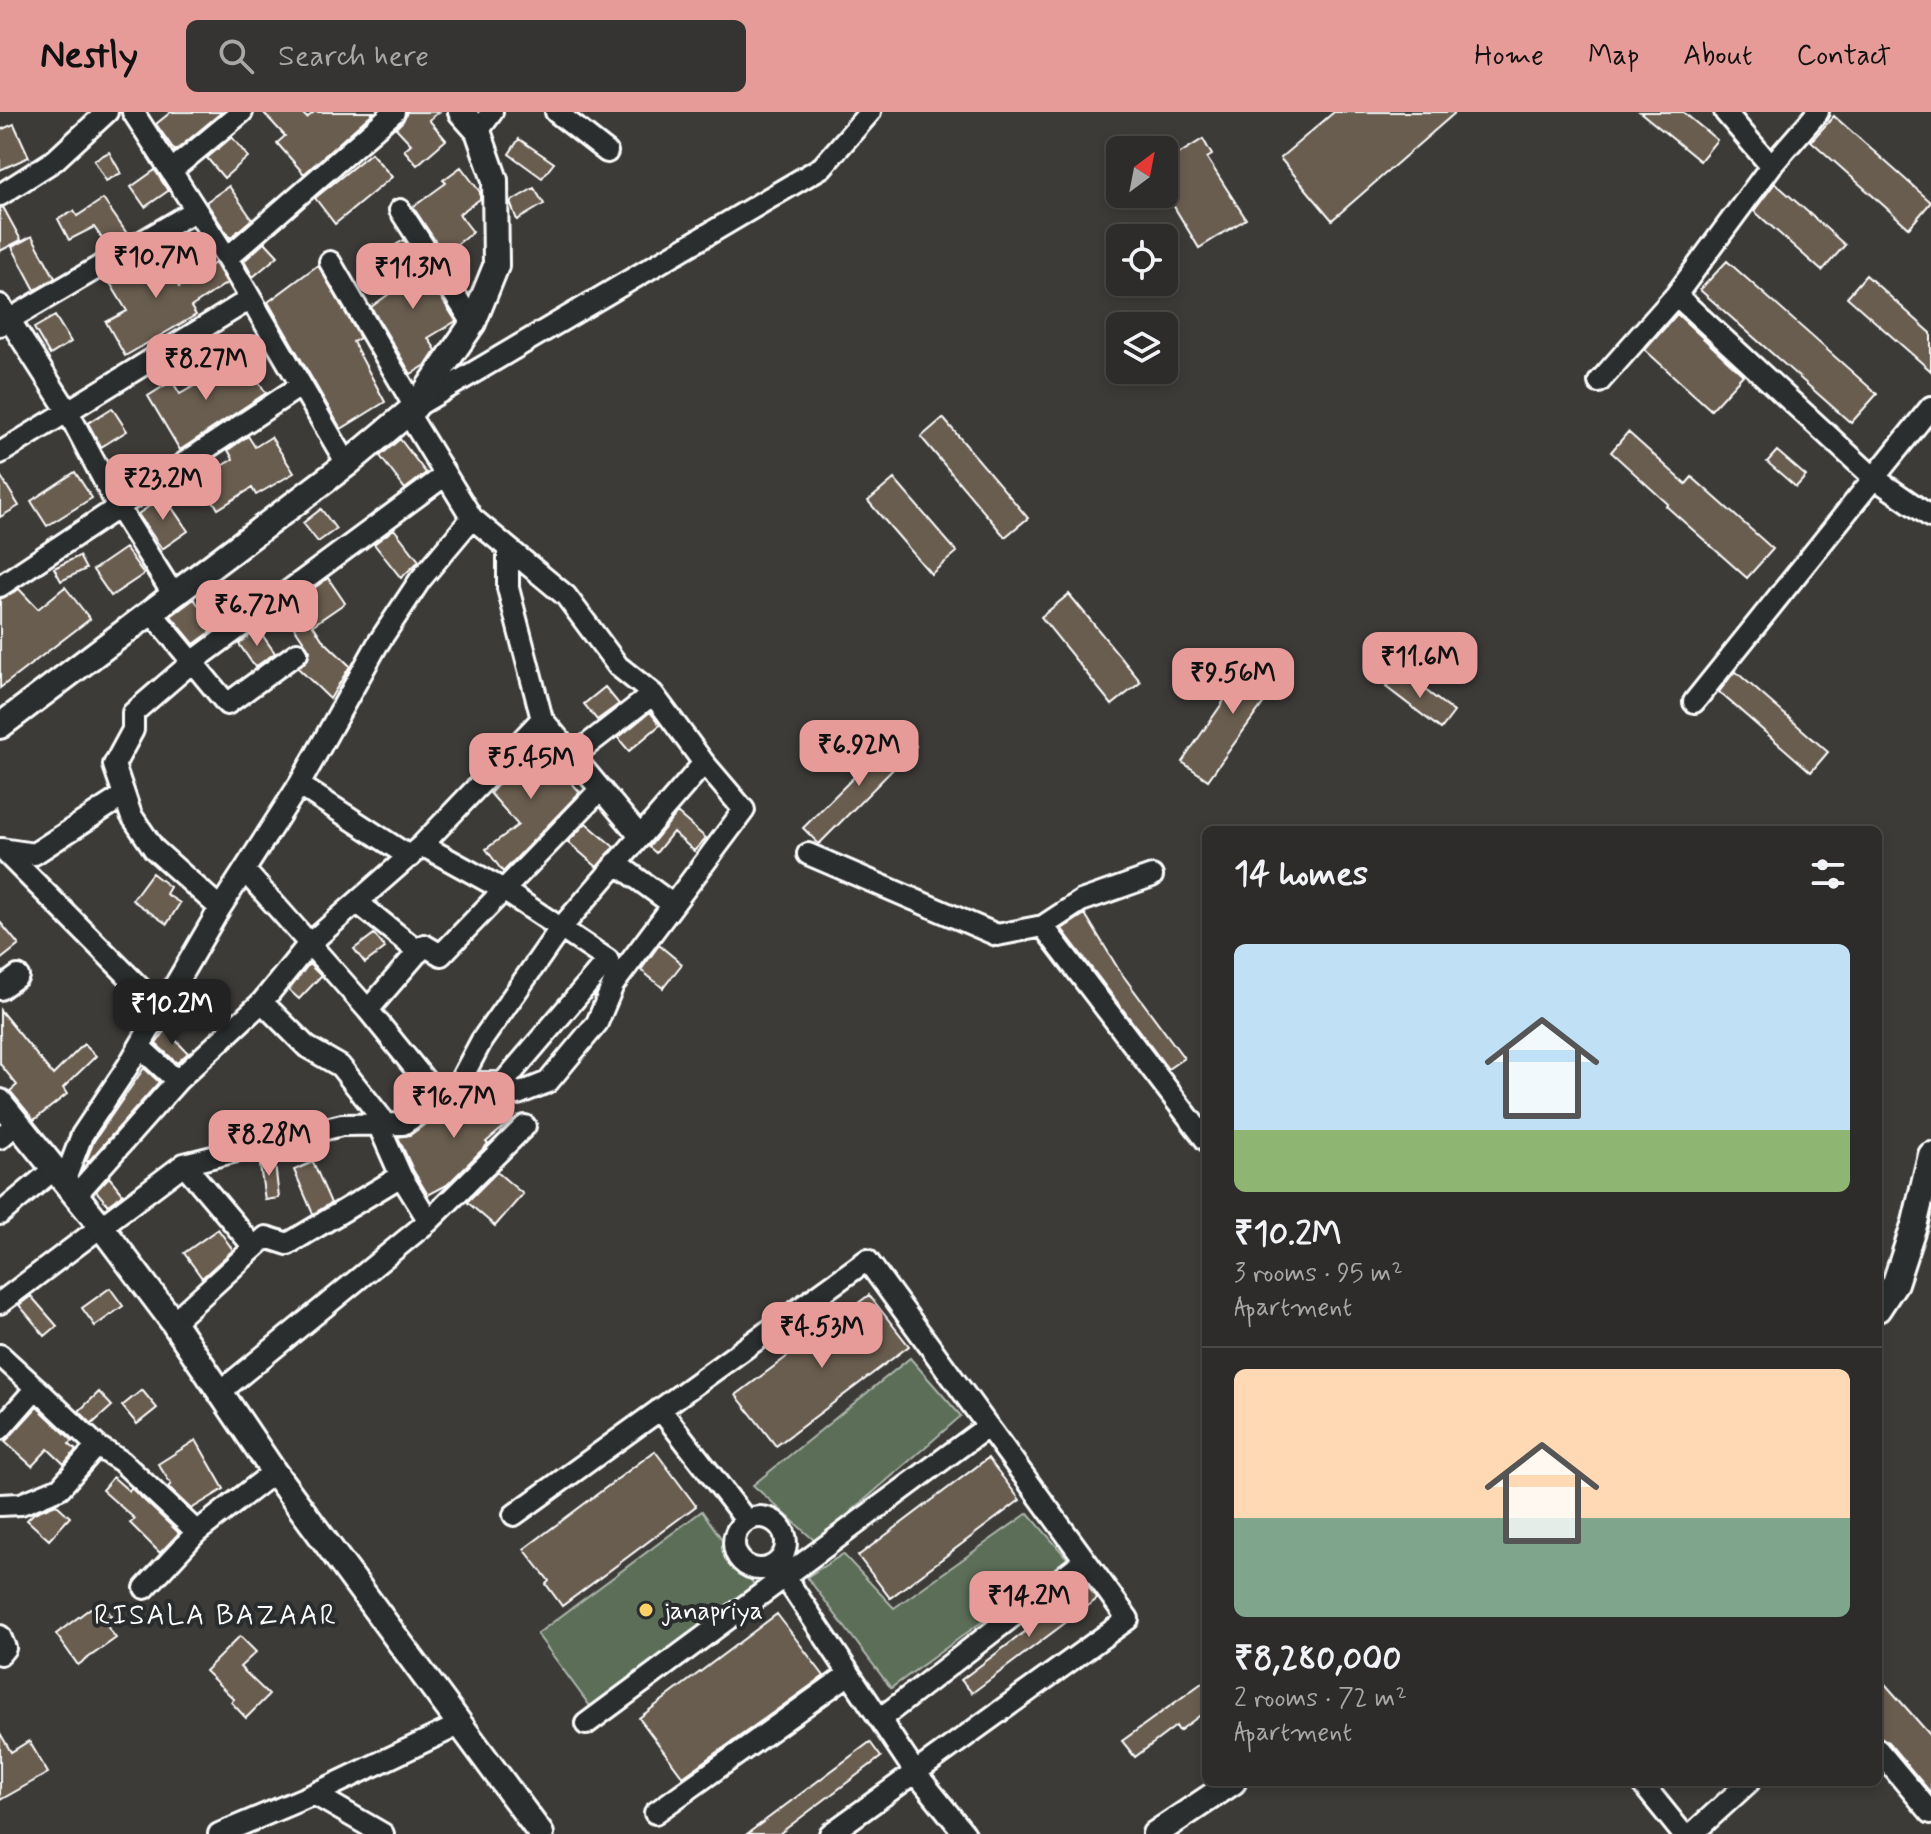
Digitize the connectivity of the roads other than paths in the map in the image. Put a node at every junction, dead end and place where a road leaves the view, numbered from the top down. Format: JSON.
{"nodes":[{"id":1,"x":107,"y":112,"type":"edge"},
{"id":2,"x":133,"y":112,"type":"edge"},
{"id":3,"x":242,"y":112,"type":"edge"},
{"id":4,"x":394,"y":112,"type":"edge"},
{"id":5,"x":461,"y":112,"type":"edge"},
{"id":6,"x":556,"y":112,"type":"edge"},
{"id":7,"x":870,"y":112,"type":"edge"},
{"id":8,"x":1725,"y":112,"type":"edge"},
{"id":9,"x":1818,"y":112,"type":"edge"},
{"id":10,"x":485,"y":122,"type":"edge"},
{"id":11,"x":607,"y":152,"type":"dead end"},
{"id":12,"x":1771,"y":166,"type":"junction"},
{"id":13,"x":172,"y":170,"type":"junction"},
{"id":14,"x":0,"y":195,"type":"edge"},
{"id":15,"x":196,"y":210,"type":"junction"},
{"id":16,"x":400,"y":210,"type":"dead end"},
{"id":17,"x":227,"y":258,"type":"junction"},
{"id":18,"x":330,"y":262,"type":"dead end"},
{"id":19,"x":1676,"y":295,"type":"junction"},
{"id":20,"x":250,"y":299,"type":"junction"},
{"id":21,"x":4,"y":317,"type":"edge"},
{"id":22,"x":473,"y":323,"type":"junction"},
{"id":23,"x":1599,"y":382,"type":"dead end"},
{"id":24,"x":300,"y":386,"type":"junction"},
{"id":25,"x":1931,"y":407,"type":"edge"},
{"id":26,"x":67,"y":410,"type":"junction"},
{"id":27,"x":412,"y":411,"type":"junction"},
{"id":28,"x":0,"y":453,"type":"edge"},
{"id":29,"x":347,"y":464,"type":"junction"},
{"id":30,"x":444,"y":476,"type":"junction"},
{"id":31,"x":1873,"y":477,"type":"junction"},
{"id":32,"x":118,"y":507,"type":"junction"},
{"id":33,"x":1931,"y":517,"type":"edge"},
{"id":34,"x":472,"y":518,"type":"junction"},
{"id":35,"x":508,"y":548,"type":"junction"},
{"id":36,"x":0,"y":586,"type":"edge"},
{"id":37,"x":173,"y":594,"type":"junction"},
{"id":38,"x":151,"y":612,"type":"junction"},
{"id":39,"x":297,"y":653,"type":"dead end"},
{"id":40,"x":191,"y":663,"type":"junction"},
{"id":41,"x":653,"y":694,"type":"junction"},
{"id":42,"x":1694,"y":702,"type":"dead end"},
{"id":43,"x":542,"y":719,"type":"junction"},
{"id":44,"x":0,"y":726,"type":"edge"},
{"id":45,"x":573,"y":756,"type":"junction"},
{"id":46,"x":704,"y":763,"type":"junction"},
{"id":47,"x":299,"y":785,"type":"junction"},
{"id":48,"x":600,"y":790,"type":"junction"},
{"id":49,"x":123,"y":796,"type":"junction"},
{"id":50,"x":639,"y":835,"type":"junction"},
{"id":51,"x":1,"y":849,"type":"edge"},
{"id":52,"x":416,"y":851,"type":"junction"},
{"id":53,"x":808,"y":854,"type":"dead end"},
{"id":54,"x":616,"y":863,"type":"junction"},
{"id":55,"x":245,"y":871,"type":"junction"},
{"id":56,"x":1152,"y":876,"type":"dead end"},
{"id":57,"x":502,"y":889,"type":"junction"},
{"id":58,"x":358,"y":903,"type":"junction"},
{"id":59,"x":672,"y":904,"type":"junction"},
{"id":60,"x":220,"y":908,"type":"junction"},
{"id":61,"x":1043,"y":926,"type":"junction"},
{"id":62,"x":560,"y":929,"type":"junction"},
{"id":63,"x":308,"y":945,"type":"junction"},
{"id":64,"x":419,"y":952,"type":"junction"},
{"id":65,"x":18,"y":976,"type":"dead end"},
{"id":66,"x":0,"y":989,"type":"edge"},
{"id":67,"x":262,"y":1002,"type":"junction"},
{"id":68,"x":161,"y":1009,"type":"junction"},
{"id":69,"x":368,"y":1010,"type":"junction"},
{"id":70,"x":140,"y":1047,"type":"junction"},
{"id":71,"x":177,"y":1081,"type":"junction"},
{"id":72,"x":459,"y":1083,"type":"junction"},
{"id":73,"x":503,"y":1083,"type":"junction"},
{"id":74,"x":440,"y":1099,"type":"junction"},
{"id":75,"x":0,"y":1102,"type":"edge"},
{"id":76,"x":382,"y":1124,"type":"junction"},
{"id":77,"x":525,"y":1126,"type":"dead end"},
{"id":78,"x":8,"y":1131,"type":"edge"},
{"id":79,"x":1202,"y":1135,"type":"edge"},
{"id":80,"x":1931,"y":1155,"type":"edge"},
{"id":81,"x":184,"y":1164,"type":"junction"},
{"id":82,"x":401,"y":1176,"type":"junction"},
{"id":83,"x":64,"y":1183,"type":"junction"},
{"id":84,"x":0,"y":1214,"type":"edge"},
{"id":85,"x":429,"y":1221,"type":"junction"},
{"id":86,"x":100,"y":1225,"type":"junction"},
{"id":87,"x":254,"y":1247,"type":"junction"},
{"id":88,"x":0,"y":1303,"type":"edge"},
{"id":89,"x":1882,"y":1303,"type":"edge"},
{"id":90,"x":173,"y":1322,"type":"junction"},
{"id":91,"x":0,"y":1355,"type":"edge"},
{"id":92,"x":36,"y":1388,"type":"junction"},
{"id":93,"x":220,"y":1392,"type":"junction"},
{"id":94,"x":660,"y":1409,"type":"junction"},
{"id":95,"x":988,"y":1426,"type":"junction"},
{"id":96,"x":0,"y":1429,"type":"edge"},
{"id":97,"x":97,"y":1446,"type":"junction"},
{"id":98,"x":274,"y":1472,"type":"junction"},
{"id":99,"x":0,"y":1505,"type":"edge"},
{"id":100,"x":514,"y":1515,"type":"dead end"},
{"id":101,"x":746,"y":1520,"type":"junction"},
{"id":102,"x":197,"y":1532,"type":"junction"},
{"id":103,"x":1085,"y":1560,"type":"junction"},
{"id":104,"x":781,"y":1571,"type":"junction"},
{"id":105,"x":145,"y":1588,"type":"dead end"},
{"id":106,"x":0,"y":1636,"type":"edge"},
{"id":107,"x":0,"y":1654,"type":"edge"},
{"id":108,"x":849,"y":1674,"type":"junction"},
{"id":109,"x":880,"y":1719,"type":"junction"},
{"id":110,"x":461,"y":1724,"type":"junction"},
{"id":111,"x":586,"y":1724,"type":"dead end"},
{"id":112,"x":1882,"y":1755,"type":"edge"},
{"id":113,"x":915,"y":1772,"type":"junction"},
{"id":114,"x":1227,"y":1786,"type":"edge"},
{"id":115,"x":1644,"y":1786,"type":"edge"},
{"id":116,"x":1745,"y":1786,"type":"edge"},
{"id":117,"x":314,"y":1794,"type":"junction"},
{"id":118,"x":655,"y":1813,"type":"dead end"},
{"id":119,"x":1931,"y":1813,"type":"edge"},
{"id":120,"x":219,"y":1834,"type":"edge"},
{"id":121,"x":383,"y":1834,"type":"edge"},
{"id":122,"x":541,"y":1834,"type":"edge"},
{"id":123,"x":830,"y":1834,"type":"edge"},
{"id":124,"x":965,"y":1834,"type":"edge"},
{"id":125,"x":1155,"y":1834,"type":"edge"},
{"id":126,"x":1683,"y":1834,"type":"edge"},
{"id":127,"x":1692,"y":1834,"type":"edge"}],
"edges":[{"from":1,"to":14,"type":"street"},
{"from":2,"to":13,"type":"street"},
{"from":3,"to":13,"type":"street"},
{"from":4,"to":17,"type":"street"},
{"from":5,"to":10,"type":"main road"},
{"from":6,"to":11,"type":"street"},
{"from":7,"to":27,"type":"street"},
{"from":8,"to":12,"type":"street"},
{"from":9,"to":12,"type":"street"},
{"from":10,"to":22,"type":"main road"},
{"from":12,"to":19,"type":"street"},
{"from":13,"to":15,"type":"street"},
{"from":15,"to":17,"type":"street"},
{"from":15,"to":21,"type":"street"},
{"from":16,"to":22,"type":"street"},
{"from":17,"to":20,"type":"street"},
{"from":18,"to":27,"type":"street"},
{"from":19,"to":23,"type":"street"},
{"from":19,"to":31,"type":"street"},
{"from":20,"to":24,"type":"street"},
{"from":20,"to":26,"type":"street"},
{"from":21,"to":26,"type":"street"},
{"from":22,"to":27,"type":"main road"},
{"from":24,"to":29,"type":"street"},
{"from":24,"to":32,"type":"street"},
{"from":25,"to":31,"type":"street"},
{"from":26,"to":28,"type":"street"},
{"from":26,"to":32,"type":"street"},
{"from":27,"to":29,"type":"main road"},
{"from":27,"to":30,"type":"street"},
{"from":29,"to":37,"type":"main road"},
{"from":30,"to":34,"type":"street"},
{"from":30,"to":40,"type":"street"},
{"from":31,"to":33,"type":"street"},
{"from":31,"to":42,"type":"street"},
{"from":32,"to":36,"type":"street"},
{"from":32,"to":37,"type":"street"},
{"from":34,"to":35,"type":"street"},
{"from":34,"to":47,"type":"street"},
{"from":35,"to":41,"type":"street"},
{"from":35,"to":43,"type":"street"},
{"from":37,"to":38,"type":"main road"},
{"from":38,"to":40,"type":"street"},
{"from":38,"to":44,"type":"main road"},
{"from":39,"to":40,"type":"street"},
{"from":40,"to":49,"type":"street"},
{"from":41,"to":45,"type":"street"},
{"from":41,"to":46,"type":"street"},
{"from":43,"to":45,"type":"street"},
{"from":43,"to":52,"type":"street"},
{"from":45,"to":48,"type":"street"},
{"from":46,"to":50,"type":"street"},
{"from":46,"to":59,"type":"street"},
{"from":47,"to":52,"type":"street"},
{"from":47,"to":55,"type":"street"},
{"from":48,"to":50,"type":"street"},
{"from":48,"to":57,"type":"street"},
{"from":49,"to":51,"type":"street"},
{"from":49,"to":60,"type":"street"},
{"from":50,"to":54,"type":"street"},
{"from":51,"to":68,"type":"street"},
{"from":52,"to":57,"type":"street"},
{"from":52,"to":58,"type":"street"},
{"from":53,"to":61,"type":"street"},
{"from":54,"to":59,"type":"street"},
{"from":54,"to":62,"type":"street"},
{"from":55,"to":60,"type":"street"},
{"from":55,"to":63,"type":"street"},
{"from":56,"to":61,"type":"street"},
{"from":57,"to":62,"type":"street"},
{"from":57,"to":64,"type":"street"},
{"from":58,"to":63,"type":"street"},
{"from":58,"to":64,"type":"street"},
{"from":59,"to":73,"type":"street"},
{"from":60,"to":68,"type":"street"},
{"from":61,"to":79,"type":"street"},
{"from":62,"to":72,"type":"street"},
{"from":62,"to":73,"type":"street"},
{"from":63,"to":67,"type":"street"},
{"from":63,"to":69,"type":"street"},
{"from":64,"to":69,"type":"street"},
{"from":65,"to":66,"type":"street"},
{"from":67,"to":71,"type":"street"},
{"from":67,"to":76,"type":"street"},
{"from":68,"to":70,"type":"street"},
{"from":69,"to":74,"type":"street"},
{"from":70,"to":71,"type":"street"},
{"from":70,"to":83,"type":"street"},
{"from":71,"to":83,"type":"street"},
{"from":72,"to":73,"type":"street"},
{"from":72,"to":74,"type":"street"},
{"from":74,"to":76,"type":"street"},
{"from":75,"to":78,"type":"main road"},
{"from":76,"to":81,"type":"street"},
{"from":76,"to":82,"type":"street"},
{"from":77,"to":85,"type":"street"},
{"from":78,"to":83,"type":"main road"},
{"from":80,"to":89,"type":"main road"},
{"from":81,"to":86,"type":"street"},
{"from":81,"to":87,"type":"street"},
{"from":82,"to":85,"type":"street"},
{"from":82,"to":87,"type":"street"},
{"from":83,"to":84,"type":"street"},
{"from":83,"to":86,"type":"main road"},
{"from":85,"to":93,"type":"street"},
{"from":86,"to":88,"type":"street"},
{"from":86,"to":90,"type":"main road"},
{"from":87,"to":90,"type":"street"},
{"from":90,"to":93,"type":"main road"},
{"from":91,"to":92,"type":"street"},
{"from":92,"to":96,"type":"street"},
{"from":92,"to":97,"type":"street"},
{"from":93,"to":98,"type":"main road"},
{"from":94,"to":95,"type":"street"},
{"from":94,"to":100,"type":"street"},
{"from":94,"to":101,"type":"street"},
{"from":95,"to":103,"type":"street"},
{"from":95,"to":104,"type":"street"},
{"from":97,"to":99,"type":"street"},
{"from":97,"to":102,"type":"street"},
{"from":98,"to":102,"type":"street"},
{"from":98,"to":110,"type":"main road"},
{"from":101,"to":104,"type":"street"},
{"from":101,"to":104,"type":"street"},
{"from":102,"to":105,"type":"street"},
{"from":103,"to":109,"type":"street"},
{"from":103,"to":113,"type":"street"},
{"from":104,"to":108,"type":"street"},
{"from":104,"to":111,"type":"street"},
{"from":106,"to":107,"type":"street"},
{"from":108,"to":109,"type":"street"},
{"from":108,"to":118,"type":"street"},
{"from":109,"to":113,"type":"street"},
{"from":110,"to":117,"type":"street"},
{"from":110,"to":122,"type":"main road"},
{"from":112,"to":119,"type":"street"},
{"from":113,"to":123,"type":"street"},
{"from":113,"to":124,"type":"street"},
{"from":114,"to":125,"type":"main road"},
{"from":115,"to":126,"type":"street"},
{"from":116,"to":127,"type":"street"},
{"from":117,"to":120,"type":"street"},
{"from":117,"to":121,"type":"street"}]}
